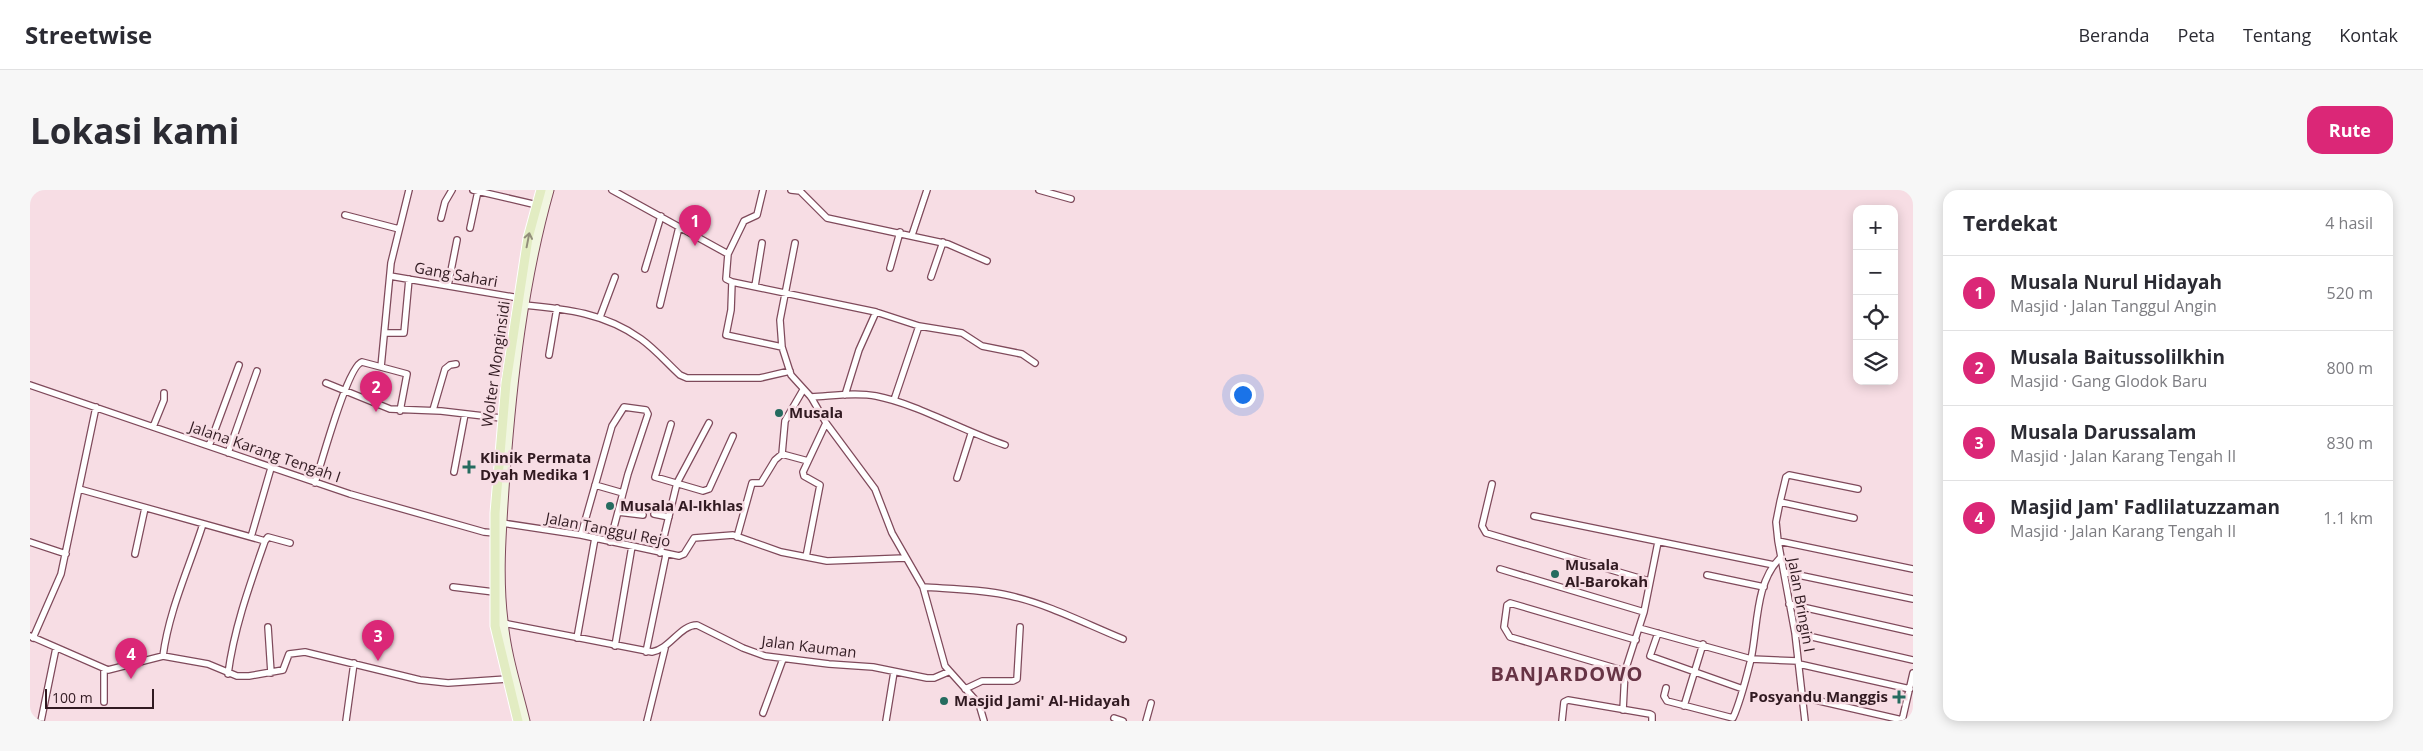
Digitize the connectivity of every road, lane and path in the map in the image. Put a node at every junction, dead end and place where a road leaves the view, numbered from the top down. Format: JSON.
{"nodes":[{"id":1,"x":409,"y":190,"type":"edge"},
{"id":2,"x":452,"y":190,"type":"edge"},
{"id":3,"x":476,"y":190,"type":"edge"},
{"id":4,"x":541,"y":190,"type":"edge"},
{"id":5,"x":549,"y":190,"type":"edge"},
{"id":6,"x":612,"y":190,"type":"edge"},
{"id":7,"x":763,"y":190,"type":"edge"},
{"id":8,"x":792,"y":190,"type":"edge"},
{"id":9,"x":926,"y":190,"type":"edge"},
{"id":10,"x":1039,"y":190,"type":"edge"},
{"id":11,"x":1071,"y":198,"type":"dead end"},
{"id":12,"x":536,"y":206,"type":"junction"},
{"id":13,"x":345,"y":215,"type":"dead end"},
{"id":14,"x":660,"y":216,"type":"junction"},
{"id":15,"x":441,"y":218,"type":"dead end"},
{"id":16,"x":679,"y":227,"type":"junction"},
{"id":17,"x":470,"y":228,"type":"dead end"},
{"id":18,"x":399,"y":229,"type":"junction"},
{"id":19,"x":900,"y":232,"type":"junction"},
{"id":20,"x":912,"y":234,"type":"junction"},
{"id":21,"x":457,"y":240,"type":"dead end"},
{"id":22,"x":943,"y":242,"type":"junction"},
{"id":23,"x":762,"y":243,"type":"dead end"},
{"id":24,"x":795,"y":243,"type":"dead end"},
{"id":25,"x":728,"y":254,"type":"junction"},
{"id":26,"x":986,"y":261,"type":"dead end"},
{"id":27,"x":645,"y":268,"type":"dead end"},
{"id":28,"x":890,"y":268,"type":"dead end"},
{"id":29,"x":390,"y":276,"type":"junction"},
{"id":30,"x":615,"y":277,"type":"dead end"},
{"id":31,"x":932,"y":277,"type":"dead end"},
{"id":32,"x":409,"y":279,"type":"junction"},
{"id":33,"x":732,"y":282,"type":"junction"},
{"id":34,"x":448,"y":286,"type":"junction"},
{"id":35,"x":755,"y":286,"type":"junction"},
{"id":36,"x":787,"y":292,"type":"junction"},
{"id":37,"x":521,"y":301,"type":"junction"},
{"id":38,"x":660,"y":305,"type":"dead end"},
{"id":39,"x":557,"y":308,"type":"junction"},
{"id":40,"x":876,"y":312,"type":"junction"},
{"id":41,"x":600,"y":317,"type":"junction"},
{"id":42,"x":919,"y":326,"type":"junction"},
{"id":43,"x":385,"y":333,"type":"junction"},
{"id":44,"x":782,"y":348,"type":"junction"},
{"id":45,"x":549,"y":355,"type":"dead end"},
{"id":46,"x":1035,"y":363,"type":"dead end"},
{"id":47,"x":456,"y":364,"type":"dead end"},
{"id":48,"x":239,"y":365,"type":"dead end"},
{"id":49,"x":381,"y":367,"type":"junction"},
{"id":50,"x":257,"y":371,"type":"dead end"},
{"id":51,"x":790,"y":371,"type":"junction"},
{"id":52,"x":326,"y":383,"type":"dead end"},
{"id":53,"x":30,"y":385,"type":"edge"},
{"id":54,"x":802,"y":390,"type":"junction"},
{"id":55,"x":344,"y":391,"type":"junction"},
{"id":56,"x":164,"y":393,"type":"dead end"},
{"id":57,"x":845,"y":395,"type":"junction"},
{"id":58,"x":811,"y":397,"type":"junction"},
{"id":59,"x":894,"y":400,"type":"junction"},
{"id":60,"x":96,"y":407,"type":"junction"},
{"id":61,"x":433,"y":410,"type":"junction"},
{"id":62,"x":400,"y":411,"type":"junction"},
{"id":63,"x":465,"y":414,"type":"junction"},
{"id":64,"x":502,"y":418,"type":"junction"},
{"id":65,"x":708,"y":423,"type":"dead end"},
{"id":66,"x":826,"y":423,"type":"junction"},
{"id":67,"x":671,"y":424,"type":"dead end"},
{"id":68,"x":154,"y":427,"type":"junction"},
{"id":69,"x":971,"y":434,"type":"junction"},
{"id":70,"x":733,"y":436,"type":"dead end"},
{"id":71,"x":209,"y":446,"type":"junction"},
{"id":72,"x":1004,"y":446,"type":"dead end"},
{"id":73,"x":228,"y":453,"type":"junction"},
{"id":74,"x":782,"y":454,"type":"junction"},
{"id":75,"x":808,"y":462,"type":"junction"},
{"id":76,"x":271,"y":468,"type":"junction"},
{"id":77,"x":454,"y":472,"type":"dead end"},
{"id":78,"x":956,"y":478,"type":"dead end"},
{"id":79,"x":315,"y":483,"type":"junction"},
{"id":80,"x":595,"y":484,"type":"junction"},
{"id":81,"x":677,"y":484,"type":"junction"},
{"id":82,"x":1492,"y":484,"type":"dead end"},
{"id":83,"x":79,"y":489,"type":"junction"},
{"id":84,"x":1858,"y":489,"type":"dead end"},
{"id":85,"x":623,"y":493,"type":"junction"},
{"id":86,"x":1780,"y":502,"type":"junction"},
{"id":87,"x":145,"y":508,"type":"junction"},
{"id":88,"x":618,"y":512,"type":"junction"},
{"id":89,"x":654,"y":514,"type":"dead end"},
{"id":90,"x":643,"y":515,"type":"dead end"},
{"id":91,"x":1534,"y":516,"type":"dead end"},
{"id":92,"x":669,"y":518,"type":"junction"},
{"id":93,"x":1854,"y":518,"type":"dead end"},
{"id":94,"x":502,"y":523,"type":"junction"},
{"id":95,"x":203,"y":524,"type":"junction"},
{"id":96,"x":495,"y":533,"type":"junction"},
{"id":97,"x":581,"y":535,"type":"junction"},
{"id":98,"x":251,"y":537,"type":"junction"},
{"id":99,"x":737,"y":537,"type":"junction"},
{"id":100,"x":595,"y":538,"type":"junction"},
{"id":101,"x":264,"y":541,"type":"junction"},
{"id":102,"x":1778,"y":541,"type":"junction"},
{"id":103,"x":30,"y":542,"type":"edge"},
{"id":104,"x":610,"y":542,"type":"junction"},
{"id":105,"x":1658,"y":542,"type":"junction"},
{"id":106,"x":290,"y":543,"type":"dead end"},
{"id":107,"x":632,"y":546,"type":"junction"},
{"id":108,"x":66,"y":554,"type":"junction"},
{"id":109,"x":134,"y":554,"type":"dead end"},
{"id":110,"x":663,"y":554,"type":"junction"},
{"id":111,"x":806,"y":557,"type":"junction"},
{"id":112,"x":905,"y":558,"type":"junction"},
{"id":113,"x":1780,"y":558,"type":"junction"},
{"id":114,"x":1774,"y":565,"type":"junction"},
{"id":115,"x":1500,"y":568,"type":"dead end"},
{"id":116,"x":1913,"y":569,"type":"edge"},
{"id":117,"x":1784,"y":572,"type":"junction"},
{"id":118,"x":1708,"y":575,"type":"dead end"},
{"id":119,"x":1649,"y":581,"type":"junction"},
{"id":120,"x":453,"y":587,"type":"dead end"},
{"id":121,"x":923,"y":587,"type":"junction"},
{"id":122,"x":1764,"y":587,"type":"junction"},
{"id":123,"x":494,"y":592,"type":"junction"},
{"id":124,"x":1913,"y":599,"type":"edge"},
{"id":125,"x":1790,"y":604,"type":"junction"},
{"id":126,"x":1644,"y":612,"type":"junction"},
{"id":127,"x":503,"y":623,"type":"junction"},
{"id":128,"x":268,"y":627,"type":"dead end"},
{"id":129,"x":1020,"y":627,"type":"dead end"},
{"id":130,"x":1639,"y":628,"type":"junction"},
{"id":131,"x":1913,"y":632,"type":"edge"},
{"id":132,"x":1658,"y":633,"type":"junction"},
{"id":133,"x":1795,"y":633,"type":"junction"},
{"id":134,"x":32,"y":637,"type":"edge"},
{"id":135,"x":577,"y":638,"type":"junction"},
{"id":136,"x":1123,"y":639,"type":"dead end"},
{"id":137,"x":1636,"y":640,"type":"junction"},
{"id":138,"x":1703,"y":644,"type":"junction"},
{"id":139,"x":615,"y":646,"type":"junction"},
{"id":140,"x":56,"y":648,"type":"junction"},
{"id":141,"x":665,"y":648,"type":"junction"},
{"id":142,"x":646,"y":652,"type":"junction"},
{"id":143,"x":163,"y":656,"type":"junction"},
{"id":144,"x":783,"y":659,"type":"junction"},
{"id":145,"x":1751,"y":659,"type":"junction"},
{"id":146,"x":1913,"y":660,"type":"edge"},
{"id":147,"x":1796,"y":662,"type":"junction"},
{"id":148,"x":354,"y":663,"type":"junction"},
{"id":149,"x":104,"y":669,"type":"junction"},
{"id":150,"x":1625,"y":671,"type":"junction"},
{"id":151,"x":1695,"y":671,"type":"junction"},
{"id":152,"x":894,"y":672,"type":"junction"},
{"id":153,"x":948,"y":672,"type":"junction"},
{"id":154,"x":1913,"y":672,"type":"edge"},
{"id":155,"x":271,"y":673,"type":"junction"},
{"id":156,"x":228,"y":674,"type":"junction"},
{"id":157,"x":507,"y":679,"type":"junction"},
{"id":158,"x":1666,"y":688,"type":"dead end"},
{"id":159,"x":965,"y":689,"type":"junction"},
{"id":160,"x":1743,"y":689,"type":"junction"},
{"id":161,"x":1910,"y":689,"type":"junction"},
{"id":162,"x":1802,"y":697,"type":"junction"},
{"id":163,"x":104,"y":702,"type":"dead end"},
{"id":164,"x":1151,"y":703,"type":"dead end"},
{"id":165,"x":1684,"y":706,"type":"junction"},
{"id":166,"x":1623,"y":710,"type":"junction"},
{"id":167,"x":763,"y":713,"type":"dead end"},
{"id":168,"x":1114,"y":718,"type":"dead end"},
{"id":169,"x":1902,"y":720,"type":"edge"},
{"id":170,"x":41,"y":721,"type":"edge"},
{"id":171,"x":346,"y":721,"type":"edge"},
{"id":172,"x":518,"y":721,"type":"edge"},
{"id":173,"x":526,"y":721,"type":"edge"},
{"id":174,"x":647,"y":721,"type":"edge"},
{"id":175,"x":886,"y":721,"type":"edge"},
{"id":176,"x":984,"y":721,"type":"edge"},
{"id":177,"x":1123,"y":721,"type":"edge"},
{"id":178,"x":1146,"y":721,"type":"edge"},
{"id":179,"x":1562,"y":721,"type":"edge"},
{"id":180,"x":1652,"y":721,"type":"edge"},
{"id":181,"x":1805,"y":721,"type":"edge"}],
"edges":[{"from":1,"to":18,"type":"street"},
{"from":2,"to":15,"type":"street"},
{"from":3,"to":12,"type":"street"},
{"from":3,"to":17,"type":"street"},
{"from":4,"to":12,"type":"main road","name":"Wolter Monginsidi"},
{"from":5,"to":37,"type":"main road","name":"Wolter Monginsidi"},
{"from":6,"to":14,"type":"street"},
{"from":7,"to":25,"type":"street"},
{"from":8,"to":19,"type":"street"},
{"from":9,"to":20,"type":"street"},
{"from":10,"to":11,"type":"street"},
{"from":37,"to":12,"type":"main road","name":"Wolter Monginsidi","one_way":true},
{"from":13,"to":18,"type":"street"},
{"from":14,"to":16,"type":"street"},
{"from":14,"to":27,"type":"street"},
{"from":16,"to":25,"type":"street"},
{"from":16,"to":38,"type":"street"},
{"from":18,"to":29,"type":"street"},
{"from":19,"to":20,"type":"street"},
{"from":19,"to":28,"type":"street"},
{"from":20,"to":22,"type":"street"},
{"from":21,"to":34,"type":"street"},
{"from":22,"to":26,"type":"street"},
{"from":22,"to":31,"type":"street"},
{"from":23,"to":35,"type":"street"},
{"from":24,"to":36,"type":"street"},
{"from":25,"to":33,"type":"street"},
{"from":29,"to":32,"type":"street","name":"Gang Sahari"},
{"from":29,"to":43,"type":"street"},
{"from":30,"to":41,"type":"street"},
{"from":32,"to":34,"type":"street","name":"Gang Sahari"},
{"from":32,"to":43,"type":"street"},
{"from":33,"to":35,"type":"street"},
{"from":33,"to":44,"type":"street"},
{"from":34,"to":37,"type":"street","name":"Gang Sahari"},
{"from":35,"to":36,"type":"street"},
{"from":36,"to":40,"type":"street"},
{"from":36,"to":44,"type":"street"},
{"from":37,"to":39,"type":"street","name":"Gang Sahari"},
{"from":37,"to":64,"type":"main road","name":"Wolter Monginsidi"},
{"from":37,"to":94,"type":"main road","name":"Wolter Monginsidi"},
{"from":39,"to":41,"type":"street","name":"Gang Sahari"},
{"from":39,"to":45,"type":"street"},
{"from":40,"to":42,"type":"street"},
{"from":40,"to":57,"type":"street"},
{"from":41,"to":51,"type":"street","name":"Gang Sahari"},
{"from":42,"to":46,"type":"street"},
{"from":42,"to":59,"type":"street"},
{"from":43,"to":49,"type":"street"},
{"from":44,"to":51,"type":"street"},
{"from":47,"to":61,"type":"street"},
{"from":48,"to":71,"type":"street"},
{"from":49,"to":55,"type":"street"},
{"from":49,"to":62,"type":"street"},
{"from":50,"to":73,"type":"street"},
{"from":51,"to":54,"type":"street"},
{"from":52,"to":55,"type":"street"},
{"from":53,"to":60,"type":"street","name":"Jalana Karang Tengah I"},
{"from":54,"to":58,"type":"street"},
{"from":54,"to":74,"type":"street"},
{"from":55,"to":62,"type":"street"},
{"from":55,"to":79,"type":"street"},
{"from":56,"to":68,"type":"street"},
{"from":57,"to":58,"type":"street"},
{"from":57,"to":59,"type":"street"},
{"from":58,"to":66,"type":"street"},
{"from":59,"to":69,"type":"street"},
{"from":60,"to":68,"type":"street","name":"Jalana Karang Tengah I"},
{"from":60,"to":83,"type":"street"},
{"from":61,"to":62,"type":"street"},
{"from":61,"to":63,"type":"street"},
{"from":63,"to":64,"type":"street"},
{"from":63,"to":77,"type":"street"},
{"from":64,"to":96,"type":"main road","name":"Wolter Monginsidi"},
{"from":65,"to":81,"type":"street"},
{"from":66,"to":75,"type":"street"},
{"from":66,"to":112,"type":"street"},
{"from":67,"to":81,"type":"street"},
{"from":68,"to":71,"type":"street","name":"Jalana Karang Tengah I"},
{"from":69,"to":72,"type":"street"},
{"from":69,"to":78,"type":"street"},
{"from":70,"to":81,"type":"street"},
{"from":71,"to":73,"type":"street","name":"Jalana Karang Tengah I"},
{"from":73,"to":76,"type":"street","name":"Jalana Karang Tengah I"},
{"from":74,"to":75,"type":"street"},
{"from":74,"to":99,"type":"street"},
{"from":75,"to":111,"type":"street"},
{"from":76,"to":79,"type":"street","name":"Jalana Karang Tengah I"},
{"from":76,"to":98,"type":"street"},
{"from":79,"to":96,"type":"street","name":"Jalana Karang Tengah I"},
{"from":80,"to":85,"type":"street"},
{"from":80,"to":85,"type":"street"},
{"from":80,"to":97,"type":"street"},
{"from":81,"to":92,"type":"street"},
{"from":82,"to":119,"type":"street"},
{"from":83,"to":87,"type":"street"},
{"from":83,"to":108,"type":"street"},
{"from":84,"to":86,"type":"street"},
{"from":85,"to":88,"type":"street"},
{"from":86,"to":93,"type":"street"},
{"from":86,"to":102,"type":"street"},
{"from":87,"to":95,"type":"street"},
{"from":87,"to":109,"type":"street"},
{"from":88,"to":90,"type":"street"},
{"from":88,"to":104,"type":"street"},
{"from":89,"to":92,"type":"street"},
{"from":91,"to":105,"type":"street"},
{"from":92,"to":110,"type":"street"},
{"from":94,"to":97,"type":"street","name":"Jalan Tanggul Rejo"},
{"from":94,"to":127,"type":"main road","name":"Wolter Monginsidi"},
{"from":95,"to":98,"type":"street"},
{"from":95,"to":143,"type":"street"},
{"from":96,"to":123,"type":"main road","name":"Wolter Monginsidi"},
{"from":97,"to":100,"type":"street","name":"Jalan Tanggul Rejo"},
{"from":98,"to":101,"type":"street"},
{"from":99,"to":110,"type":"street","name":"Jalan Tanggul Rejo"},
{"from":99,"to":111,"type":"street","name":"Jalan Tanggul Rejo"},
{"from":100,"to":104,"type":"street","name":"Jalan Tanggul Rejo"},
{"from":100,"to":135,"type":"street"},
{"from":101,"to":106,"type":"street"},
{"from":101,"to":156,"type":"street"},
{"from":102,"to":113,"type":"street","name":"Jalan Bringin I"},
{"from":102,"to":116,"type":"street","name":"Jalan Bringin I"},
{"from":103,"to":108,"type":"street"},
{"from":104,"to":107,"type":"street","name":"Jalan Tanggul Rejo"},
{"from":105,"to":114,"type":"street"},
{"from":105,"to":119,"type":"street"},
{"from":107,"to":110,"type":"street","name":"Jalan Tanggul Rejo"},
{"from":107,"to":139,"type":"street"},
{"from":108,"to":134,"type":"street"},
{"from":110,"to":142,"type":"street"},
{"from":111,"to":112,"type":"street","name":"Jalan Tanggul Rejo"},
{"from":112,"to":121,"type":"street"},
{"from":113,"to":114,"type":"street"},
{"from":113,"to":117,"type":"street","name":"Jalan Bringin I"},
{"from":114,"to":122,"type":"street"},
{"from":115,"to":126,"type":"street"},
{"from":117,"to":124,"type":"street"},
{"from":117,"to":125,"type":"street","name":"Jalan Bringin I"},
{"from":118,"to":122,"type":"street"},
{"from":119,"to":126,"type":"street"},
{"from":120,"to":123,"type":"street"},
{"from":121,"to":136,"type":"street"},
{"from":121,"to":153,"type":"street"},
{"from":122,"to":145,"type":"street"},
{"from":123,"to":157,"type":"main road","name":"Wolter Monginsidi"},
{"from":125,"to":131,"type":"street"},
{"from":125,"to":133,"type":"street","name":"Jalan Bringin I"},
{"from":126,"to":130,"type":"street"},
{"from":127,"to":135,"type":"street"},
{"from":127,"to":173,"type":"main road","name":"Wolter Monginsidi"},
{"from":128,"to":155,"type":"street"},
{"from":129,"to":159,"type":"street"},
{"from":130,"to":132,"type":"street"},
{"from":130,"to":137,"type":"street"},
{"from":132,"to":138,"type":"street"},
{"from":132,"to":151,"type":"street"},
{"from":133,"to":146,"type":"street"},
{"from":133,"to":147,"type":"street","name":"Jalan Bringin I"},
{"from":134,"to":140,"type":"street"},
{"from":135,"to":139,"type":"street"},
{"from":137,"to":150,"type":"street"},
{"from":137,"to":150,"type":"street"},
{"from":138,"to":145,"type":"street"},
{"from":138,"to":151,"type":"street"},
{"from":139,"to":142,"type":"street"},
{"from":140,"to":149,"type":"street"},
{"from":140,"to":170,"type":"street"},
{"from":141,"to":142,"type":"street"},
{"from":141,"to":144,"type":"street","name":"Jalan Kauman"},
{"from":141,"to":174,"type":"street"},
{"from":143,"to":149,"type":"street"},
{"from":143,"to":156,"type":"street"},
{"from":144,"to":152,"type":"street","name":"Jalan Kauman"},
{"from":144,"to":167,"type":"street"},
{"from":145,"to":147,"type":"street"},
{"from":145,"to":160,"type":"street"},
{"from":147,"to":161,"type":"street"},
{"from":147,"to":162,"type":"street","name":"Jalan Bringin I"},
{"from":148,"to":155,"type":"street"},
{"from":148,"to":157,"type":"street"},
{"from":148,"to":171,"type":"street"},
{"from":149,"to":163,"type":"street"},
{"from":150,"to":166,"type":"street"},
{"from":151,"to":160,"type":"street"},
{"from":151,"to":165,"type":"street"},
{"from":152,"to":153,"type":"street","name":"Jalan Kauman"},
{"from":152,"to":175,"type":"street"},
{"from":153,"to":159,"type":"street"},
{"from":154,"to":161,"type":"street"},
{"from":155,"to":156,"type":"street"},
{"from":157,"to":172,"type":"main road","name":"Wolter Monginsidi"},
{"from":158,"to":165,"type":"street"},
{"from":159,"to":176,"type":"street"},
{"from":160,"to":165,"type":"street"},
{"from":161,"to":169,"type":"street"},
{"from":162,"to":169,"type":"street"},
{"from":162,"to":181,"type":"street","name":"Jalan Bringin I"},
{"from":164,"to":178,"type":"street"},
{"from":166,"to":179,"type":"street"},
{"from":166,"to":180,"type":"street"},
{"from":168,"to":177,"type":"street"}]}
